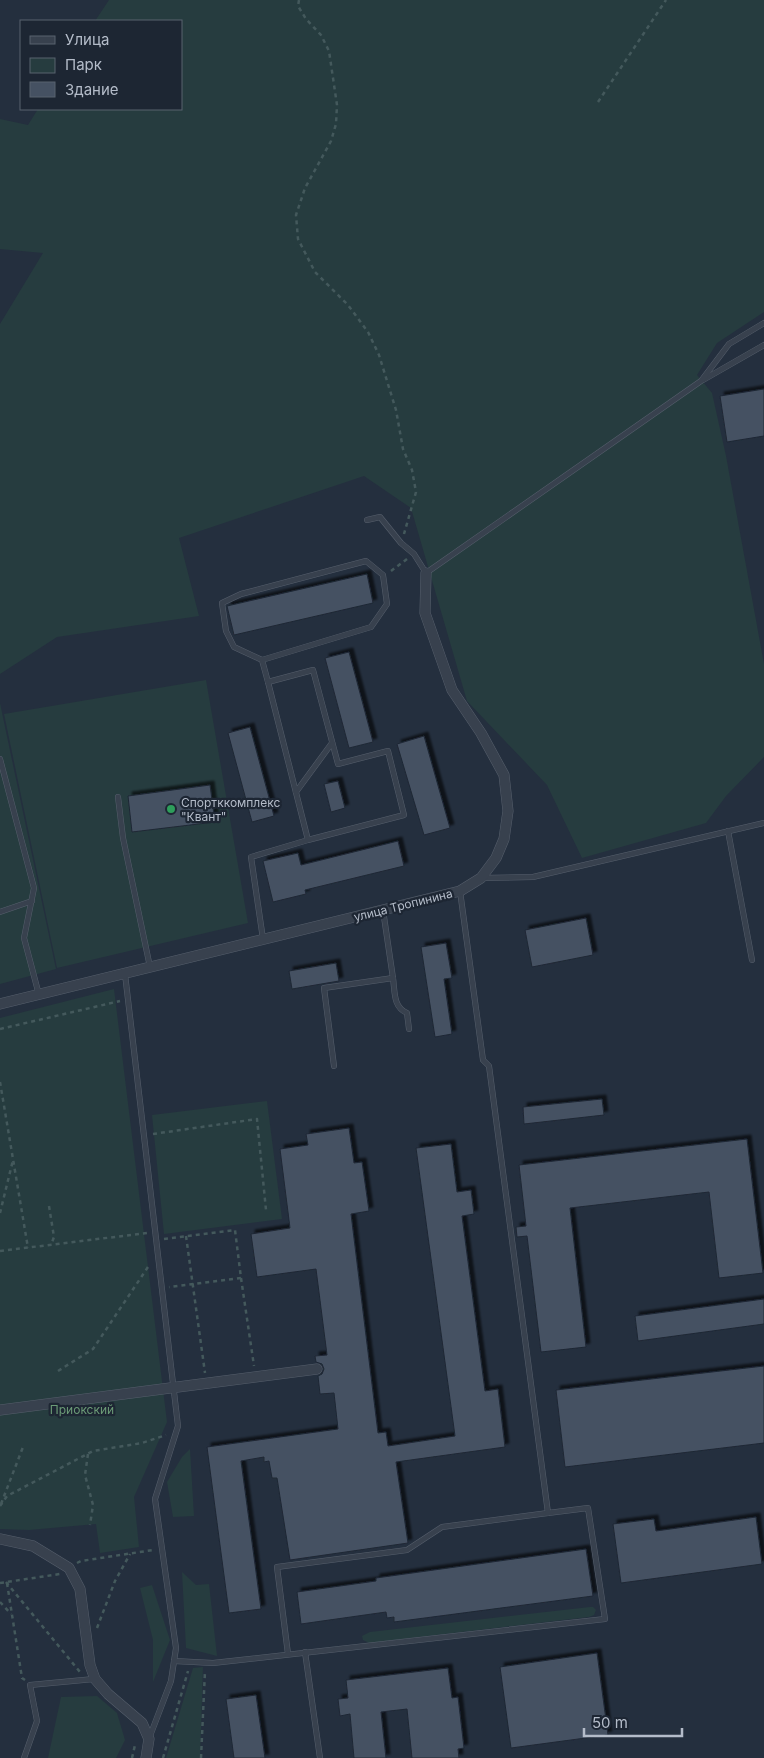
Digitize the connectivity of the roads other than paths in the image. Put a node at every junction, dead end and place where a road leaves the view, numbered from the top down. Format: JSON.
{"nodes":[{"id":1,"x":764,"y":323,"type":"edge"},
{"id":2,"x":764,"y":345,"type":"edge"},
{"id":3,"x":701,"y":381,"type":"junction"},
{"id":4,"x":367,"y":520,"type":"dead end"},
{"id":5,"x":426,"y":573,"type":"junction"},
{"id":6,"x":262,"y":660,"type":"junction"},
{"id":7,"x":268,"y":682,"type":"junction"},
{"id":8,"x":332,"y":743,"type":"junction"},
{"id":9,"x":0,"y":759,"type":"edge"},
{"id":10,"x":296,"y":792,"type":"junction"},
{"id":11,"x":118,"y":797,"type":"dead end"},
{"id":12,"x":764,"y":823,"type":"edge"},
{"id":13,"x":728,"y":831,"type":"junction"},
{"id":14,"x":308,"y":840,"type":"junction"},
{"id":15,"x":481,"y":878,"type":"junction"},
{"id":16,"x":460,"y":891,"type":"junction"},
{"id":17,"x":32,"y":901,"type":"junction"},
{"id":18,"x":383,"y":910,"type":"junction"},
{"id":19,"x":0,"y":912,"type":"edge"},
{"id":20,"x":263,"y":939,"type":"junction"},
{"id":21,"x":752,"y":960,"type":"dead end"},
{"id":22,"x":150,"y":967,"type":"junction"},
{"id":23,"x":125,"y":974,"type":"junction"},
{"id":24,"x":393,"y":978,"type":"junction"},
{"id":25,"x":39,"y":995,"type":"junction"},
{"id":26,"x":0,"y":1004,"type":"edge"},
{"id":27,"x":409,"y":1029,"type":"dead end"},
{"id":28,"x":334,"y":1066,"type":"dead end"},
{"id":29,"x":317,"y":1369,"type":"dead end"},
{"id":30,"x":173,"y":1387,"type":"junction"},
{"id":31,"x":0,"y":1410,"type":"edge"},
{"id":32,"x":548,"y":1513,"type":"junction"},
{"id":33,"x":0,"y":1539,"type":"edge"},
{"id":34,"x":305,"y":1652,"type":"junction"},
{"id":35,"x":288,"y":1654,"type":"junction"},
{"id":36,"x":174,"y":1661,"type":"junction"},
{"id":37,"x":90,"y":1679,"type":"junction"},
{"id":38,"x":149,"y":1739,"type":"junction"},
{"id":39,"x":24,"y":1758,"type":"edge"},
{"id":40,"x":146,"y":1758,"type":"edge"},
{"id":41,"x":320,"y":1758,"type":"edge"}],
"edges":[{"from":1,"to":3,"type":"lane"},
{"from":2,"to":3,"type":"lane"},
{"from":3,"to":5,"type":"lane"},
{"from":4,"to":5,"type":"lane"},
{"from":5,"to":15,"type":"street","name":"улица Тропинина"},
{"from":6,"to":6,"type":"lane"},
{"from":6,"to":7,"type":"lane"},
{"from":7,"to":8,"type":"lane"},
{"from":7,"to":10,"type":"lane"},
{"from":8,"to":10,"type":"lane"},
{"from":8,"to":14,"type":"lane"},
{"from":9,"to":17,"type":"lane"},
{"from":10,"to":14,"type":"lane"},
{"from":11,"to":22,"type":"lane"},
{"from":12,"to":13,"type":"lane"},
{"from":13,"to":15,"type":"lane"},
{"from":13,"to":21,"type":"lane"},
{"from":14,"to":20,"type":"lane"},
{"from":15,"to":16,"type":"street","name":"улица Тропинина"},
{"from":16,"to":18,"type":"street","name":"улица Тропинина"},
{"from":16,"to":32,"type":"lane"},
{"from":17,"to":19,"type":"lane"},
{"from":17,"to":25,"type":"lane"},
{"from":18,"to":20,"type":"street","name":"улица Тропинина"},
{"from":18,"to":24,"type":"lane"},
{"from":20,"to":22,"type":"street","name":"улица Тропинина"},
{"from":22,"to":23,"type":"street","name":"улица Тропинина"},
{"from":23,"to":25,"type":"street","name":"улица Тропинина"},
{"from":23,"to":30,"type":"lane"},
{"from":24,"to":27,"type":"lane"},
{"from":24,"to":28,"type":"lane"},
{"from":25,"to":26,"type":"street","name":"улица Тропинина"},
{"from":29,"to":30,"type":"street"},
{"from":30,"to":31,"type":"street"},
{"from":30,"to":36,"type":"lane"},
{"from":32,"to":34,"type":"lane"},
{"from":32,"to":35,"type":"lane"},
{"from":33,"to":37,"type":"street"},
{"from":34,"to":35,"type":"lane"},
{"from":34,"to":41,"type":"lane"},
{"from":35,"to":36,"type":"lane"},
{"from":36,"to":38,"type":"lane"},
{"from":37,"to":38,"type":"street"},
{"from":37,"to":39,"type":"lane"},
{"from":38,"to":40,"type":"street"}]}
